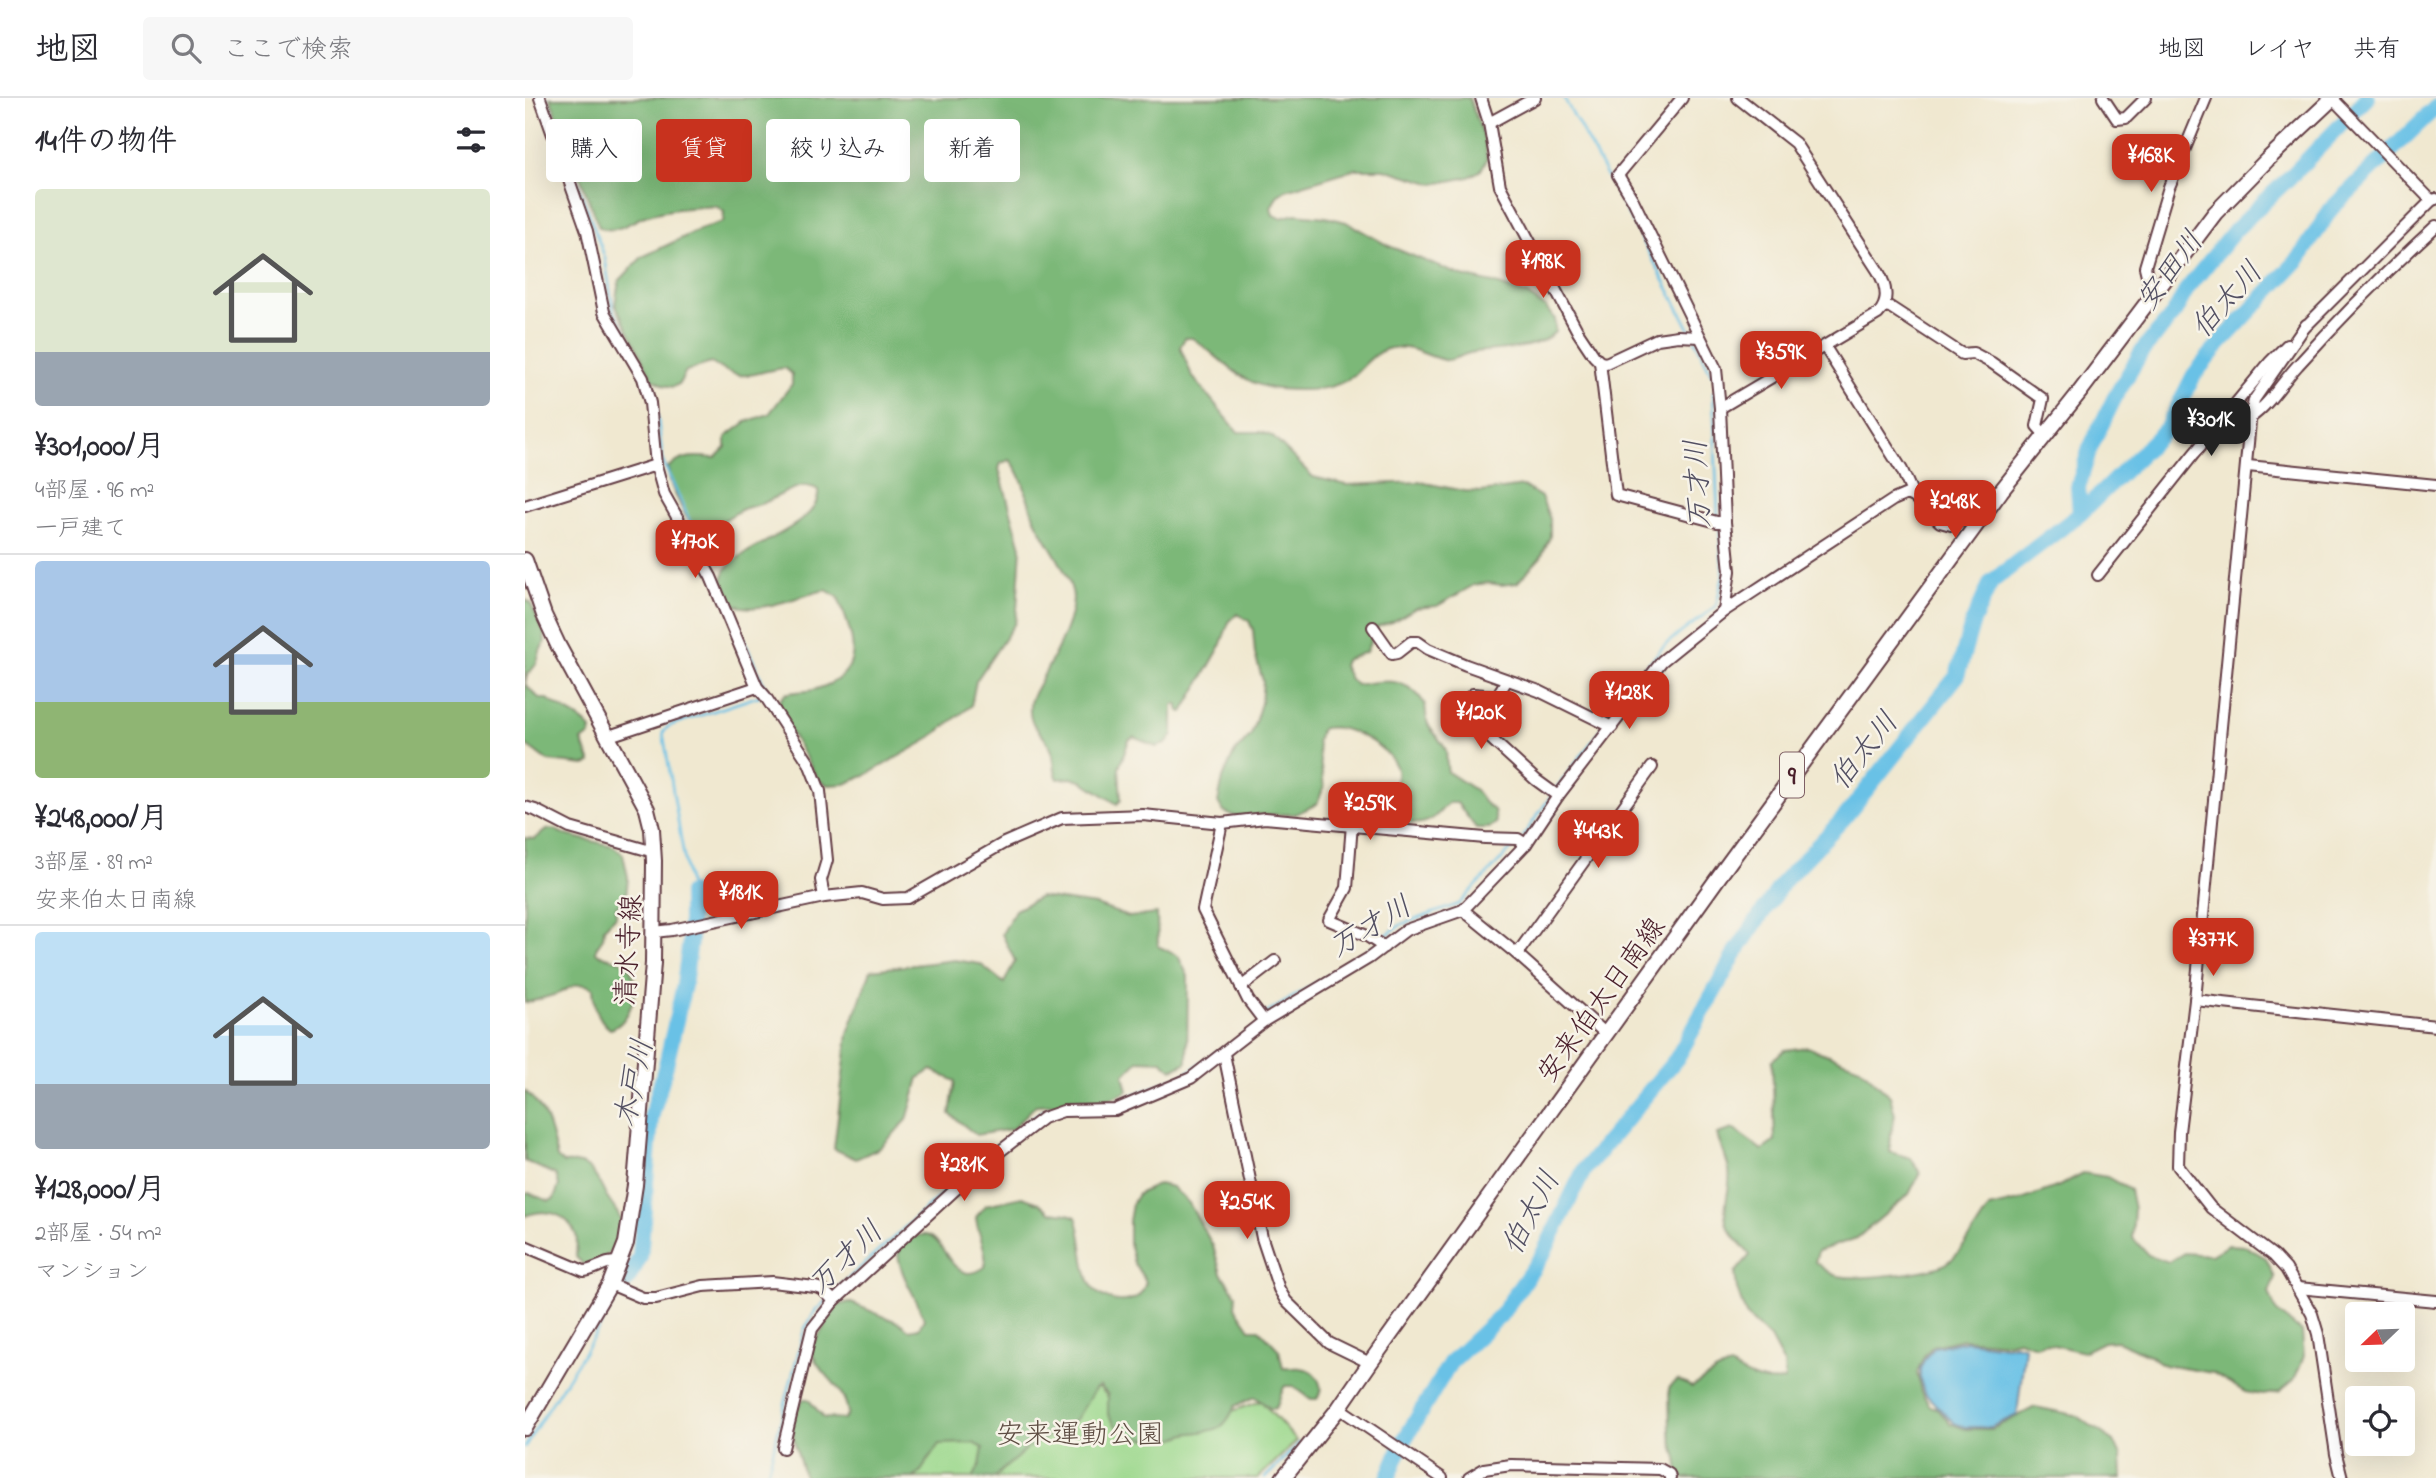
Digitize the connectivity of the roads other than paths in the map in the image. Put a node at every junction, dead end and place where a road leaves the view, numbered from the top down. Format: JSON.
{"nodes":[{"id":1,"x":540,"y":98,"type":"edge"},
{"id":2,"x":1481,"y":98,"type":"edge"},
{"id":3,"x":1535,"y":98,"type":"edge"},
{"id":4,"x":1682,"y":98,"type":"edge"},
{"id":5,"x":1738,"y":98,"type":"edge"},
{"id":6,"x":2103,"y":98,"type":"edge"},
{"id":7,"x":2146,"y":98,"type":"edge"},
{"id":8,"x":2204,"y":99,"type":"edge"},
{"id":9,"x":2333,"y":99,"type":"edge"},
{"id":10,"x":1489,"y":122,"type":"junction"},
{"id":11,"x":2432,"y":199,"type":"edge"},
{"id":12,"x":2436,"y":226,"type":"edge"},
{"id":13,"x":2155,"y":291,"type":"junction"},
{"id":14,"x":1884,"y":306,"type":"junction"},
{"id":15,"x":2307,"y":325,"type":"junction"},
{"id":16,"x":1695,"y":337,"type":"junction"},
{"id":17,"x":1825,"y":346,"type":"junction"},
{"id":18,"x":1600,"y":362,"type":"junction"},
{"id":19,"x":1720,"y":408,"type":"junction"},
{"id":20,"x":2251,"y":417,"type":"junction"},
{"id":21,"x":2045,"y":435,"type":"junction"},
{"id":22,"x":656,"y":465,"type":"junction"},
{"id":23,"x":2248,"y":466,"type":"junction"},
{"id":24,"x":2436,"y":485,"type":"edge"},
{"id":25,"x":2001,"y":491,"type":"junction"},
{"id":26,"x":1914,"y":497,"type":"junction"},
{"id":27,"x":525,"y":506,"type":"edge"},
{"id":28,"x":1721,"y":522,"type":"junction"},
{"id":29,"x":525,"y":560,"type":"edge"},
{"id":30,"x":2098,"y":575,"type":"dead end"},
{"id":31,"x":1724,"y":611,"type":"junction"},
{"id":32,"x":1373,"y":627,"type":"dead end"},
{"id":33,"x":1507,"y":680,"type":"junction"},
{"id":34,"x":757,"y":687,"type":"junction"},
{"id":35,"x":1497,"y":696,"type":"junction"},
{"id":36,"x":1470,"y":722,"type":"dead end"},
{"id":37,"x":1608,"y":725,"type":"junction"},
{"id":38,"x":608,"y":736,"type":"junction"},
{"id":39,"x":1652,"y":767,"type":"dead end"},
{"id":40,"x":1554,"y":793,"type":"junction"},
{"id":41,"x":525,"y":807,"type":"edge"},
{"id":42,"x":1222,"y":823,"type":"junction"},
{"id":43,"x":1352,"y":824,"type":"junction"},
{"id":44,"x":1522,"y":841,"type":"junction"},
{"id":45,"x":654,"y":852,"type":"junction"},
{"id":46,"x":824,"y":897,"type":"junction"},
{"id":47,"x":1463,"y":910,"type":"junction"},
{"id":48,"x":654,"y":932,"type":"junction"},
{"id":49,"x":1379,"y":943,"type":"junction"},
{"id":50,"x":1517,"y":954,"type":"junction"},
{"id":51,"x":1275,"y":961,"type":"dead end"},
{"id":52,"x":1241,"y":987,"type":"junction"},
{"id":53,"x":2196,"y":1000,"type":"junction"},
{"id":54,"x":1264,"y":1021,"type":"junction"},
{"id":55,"x":2436,"y":1026,"type":"edge"},
{"id":56,"x":1606,"y":1034,"type":"junction"},
{"id":57,"x":1224,"y":1054,"type":"junction"},
{"id":58,"x":525,"y":1247,"type":"edge"},
{"id":59,"x":619,"y":1263,"type":"junction"},
{"id":60,"x":610,"y":1284,"type":"junction"},
{"id":61,"x":2298,"y":1288,"type":"junction"},
{"id":62,"x":834,"y":1301,"type":"junction"},
{"id":63,"x":2436,"y":1301,"type":"edge"},
{"id":64,"x":1370,"y":1363,"type":"junction"},
{"id":65,"x":1345,"y":1412,"type":"junction"},
{"id":66,"x":525,"y":1428,"type":"edge"},
{"id":67,"x":783,"y":1448,"type":"dead end"},
{"id":68,"x":1283,"y":1478,"type":"edge"},
{"id":69,"x":1442,"y":1478,"type":"edge"},
{"id":70,"x":1469,"y":1478,"type":"edge"},
{"id":71,"x":1669,"y":1478,"type":"edge"},
{"id":72,"x":2342,"y":1478,"type":"edge"}],
"edges":[{"from":1,"to":22,"type":"street"},
{"from":2,"to":10,"type":"street"},
{"from":3,"to":10,"type":"street"},
{"from":4,"to":16,"type":"street"},
{"from":5,"to":14,"type":"street"},
{"from":6,"to":7,"type":"street"},
{"from":8,"to":13,"type":"street"},
{"from":9,"to":11,"type":"street"},
{"from":9,"to":13,"type":"main road","name":"安来伯太日南線","number":"9"},
{"from":10,"to":18,"type":"street"},
{"from":11,"to":15,"type":"street"},
{"from":12,"to":20,"type":"street"},
{"from":13,"to":21,"type":"main road","name":"安来伯太日南線","number":"9"},
{"from":14,"to":17,"type":"street"},
{"from":14,"to":21,"type":"street"},
{"from":15,"to":20,"type":"street"},
{"from":15,"to":30,"type":"street"},
{"from":16,"to":18,"type":"street"},
{"from":16,"to":19,"type":"street"},
{"from":17,"to":19,"type":"street"},
{"from":17,"to":26,"type":"street"},
{"from":18,"to":28,"type":"street"},
{"from":19,"to":28,"type":"street"},
{"from":20,"to":23,"type":"street"},
{"from":21,"to":25,"type":"main road","name":"安来伯太日南線","number":"9"},
{"from":22,"to":27,"type":"street"},
{"from":22,"to":34,"type":"street"},
{"from":23,"to":24,"type":"street"},
{"from":23,"to":53,"type":"street"},
{"from":25,"to":26,"type":"street"},
{"from":25,"to":56,"type":"main road","name":"安来伯太日南線","number":"9"},
{"from":26,"to":31,"type":"street"},
{"from":28,"to":31,"type":"street"},
{"from":29,"to":38,"type":"main road","name":"清水寺線"},
{"from":31,"to":37,"type":"street"},
{"from":32,"to":33,"type":"street"},
{"from":33,"to":35,"type":"street"},
{"from":33,"to":37,"type":"street"},
{"from":34,"to":38,"type":"street"},
{"from":34,"to":46,"type":"street"},
{"from":35,"to":36,"type":"street"},
{"from":35,"to":40,"type":"street"},
{"from":37,"to":40,"type":"street"},
{"from":38,"to":45,"type":"main road","name":"清水寺線"},
{"from":39,"to":50,"type":"street"},
{"from":40,"to":44,"type":"street"},
{"from":41,"to":45,"type":"street"},
{"from":42,"to":43,"type":"street"},
{"from":42,"to":46,"type":"street"},
{"from":42,"to":52,"type":"street"},
{"from":43,"to":44,"type":"street"},
{"from":43,"to":49,"type":"street"},
{"from":44,"to":47,"type":"street"},
{"from":45,"to":48,"type":"main road","name":"清水寺線"},
{"from":46,"to":48,"type":"street"},
{"from":47,"to":49,"type":"street"},
{"from":47,"to":50,"type":"street"},
{"from":48,"to":59,"type":"main road","name":"清水寺線"},
{"from":49,"to":54,"type":"street"},
{"from":50,"to":56,"type":"street"},
{"from":51,"to":52,"type":"street"},
{"from":52,"to":54,"type":"street"},
{"from":53,"to":55,"type":"street"},
{"from":53,"to":61,"type":"street"},
{"from":54,"to":57,"type":"street"},
{"from":56,"to":64,"type":"main road","name":"安来伯太日南線","number":"9"},
{"from":57,"to":62,"type":"street"},
{"from":57,"to":64,"type":"street"},
{"from":58,"to":59,"type":"street"},
{"from":59,"to":60,"type":"main road","name":"清水寺線"},
{"from":60,"to":62,"type":"street"},
{"from":60,"to":66,"type":"main road","name":"清水寺線"},
{"from":61,"to":63,"type":"street"},
{"from":61,"to":72,"type":"street"},
{"from":62,"to":67,"type":"street"},
{"from":64,"to":65,"type":"main road","name":"安来伯太日南線","number":"9"},
{"from":65,"to":68,"type":"main road","name":"安来伯太日南線","number":"9"},
{"from":65,"to":69,"type":"street"},
{"from":70,"to":71,"type":"street"}]}
